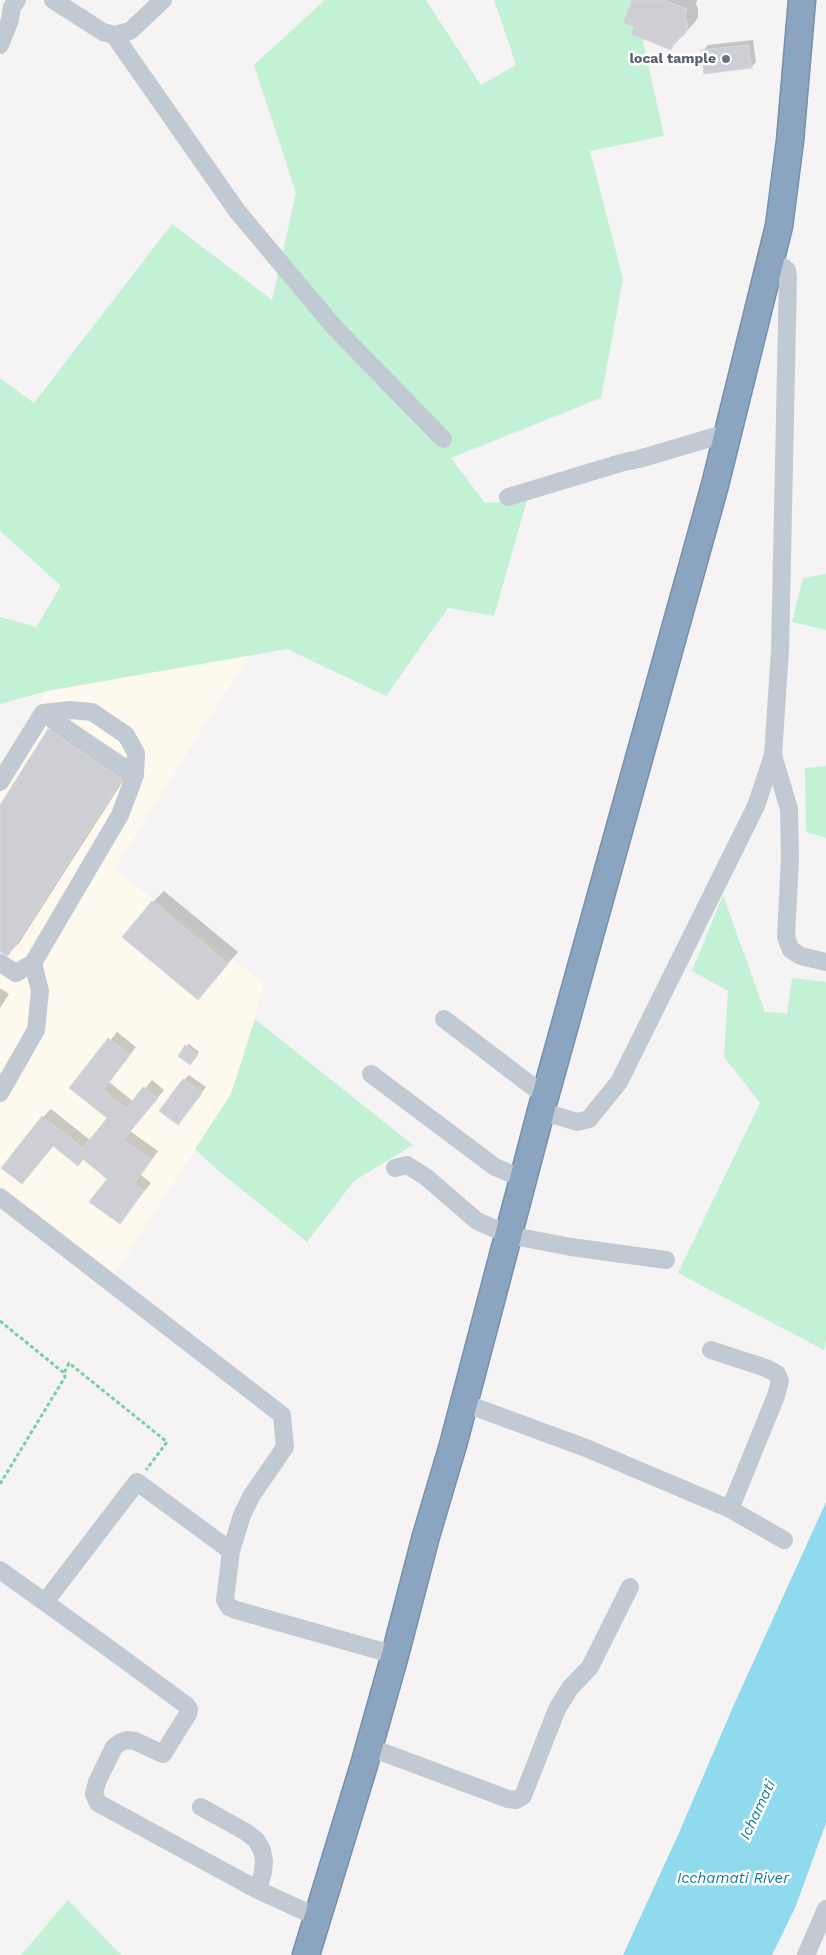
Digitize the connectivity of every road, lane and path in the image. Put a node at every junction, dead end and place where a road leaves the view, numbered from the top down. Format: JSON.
{"nodes":[{"id":1,"x":53,"y":0,"type":"edge"},
{"id":2,"x":163,"y":0,"type":"edge"},
{"id":3,"x":802,"y":0,"type":"edge"},
{"id":4,"x":12,"y":2,"type":"edge"},
{"id":5,"x":114,"y":35,"type":"junction"},
{"id":6,"x":0,"y":45,"type":"edge"},
{"id":7,"x":770,"y":263,"type":"junction"},
{"id":8,"x":728,"y":433,"type":"junction"},
{"id":9,"x":443,"y":439,"type":"dead end"},
{"id":10,"x":508,"y":497,"type":"dead end"},
{"id":11,"x":43,"y":713,"type":"junction"},
{"id":12,"x":773,"y":755,"type":"junction"},
{"id":13,"x":135,"y":775,"type":"junction"},
{"id":14,"x":0,"y":782,"type":"edge"},
{"id":15,"x":33,"y":962,"type":"junction"},
{"id":16,"x":826,"y":962,"type":"edge"},
{"id":17,"x":0,"y":963,"type":"edge"},
{"id":18,"x":444,"y":1019,"type":"dead end"},
{"id":19,"x":371,"y":1074,"type":"dead end"},
{"id":20,"x":0,"y":1093,"type":"edge"},
{"id":21,"x":543,"y":1104,"type":"junction"},
{"id":22,"x":395,"y":1168,"type":"dead end"},
{"id":23,"x":524,"y":1179,"type":"junction"},
{"id":24,"x":0,"y":1197,"type":"edge"},
{"id":25,"x":509,"y":1235,"type":"junction"},
{"id":26,"x":666,"y":1260,"type":"dead end"},
{"id":27,"x":0,"y":1321,"type":"edge"},
{"id":28,"x":712,"y":1350,"type":"dead end"},
{"id":29,"x":64,"y":1373,"type":"junction"},
{"id":30,"x":464,"y":1403,"type":"junction"},
{"id":31,"x":137,"y":1482,"type":"junction"},
{"id":32,"x":0,"y":1484,"type":"edge"},
{"id":33,"x":730,"y":1509,"type":"junction"},
{"id":34,"x":784,"y":1540,"type":"dead end"},
{"id":35,"x":230,"y":1551,"type":"junction"},
{"id":36,"x":0,"y":1570,"type":"edge"},
{"id":37,"x":630,"y":1587,"type":"dead end"},
{"id":38,"x":45,"y":1602,"type":"junction"},
{"id":39,"x":395,"y":1655,"type":"junction"},
{"id":40,"x":369,"y":1747,"type":"junction"},
{"id":41,"x":201,"y":1807,"type":"dead end"},
{"id":42,"x":258,"y":1890,"type":"junction"},
{"id":43,"x":826,"y":1909,"type":"edge"},
{"id":44,"x":317,"y":1917,"type":"junction"},
{"id":45,"x":306,"y":1955,"type":"edge"},
{"id":46,"x":806,"y":1955,"type":"edge"}],
"edges":[{"from":1,"to":5,"type":"street"},
{"from":2,"to":5,"type":"street"},
{"from":3,"to":7,"type":"highway"},
{"from":4,"to":6,"type":"street"},
{"from":5,"to":9,"type":"street"},
{"from":7,"to":8,"type":"highway"},
{"from":7,"to":12,"type":"street"},
{"from":8,"to":10,"type":"street"},
{"from":8,"to":21,"type":"highway"},
{"from":11,"to":13,"type":"street"},
{"from":11,"to":13,"type":"street"},
{"from":11,"to":14,"type":"street"},
{"from":12,"to":16,"type":"street"},
{"from":12,"to":21,"type":"street"},
{"from":13,"to":15,"type":"street"},
{"from":15,"to":17,"type":"street"},
{"from":15,"to":20,"type":"street"},
{"from":18,"to":21,"type":"street"},
{"from":19,"to":23,"type":"street"},
{"from":21,"to":23,"type":"highway"},
{"from":22,"to":25,"type":"street"},
{"from":23,"to":25,"type":"highway"},
{"from":24,"to":35,"type":"street"},
{"from":25,"to":26,"type":"street"},
{"from":25,"to":30,"type":"highway"},
{"from":27,"to":29,"type":"path"},
{"from":28,"to":33,"type":"street"},
{"from":29,"to":31,"type":"path"},
{"from":29,"to":32,"type":"path"},
{"from":30,"to":33,"type":"street"},
{"from":30,"to":39,"type":"highway"},
{"from":31,"to":35,"type":"street"},
{"from":31,"to":38,"type":"street"},
{"from":33,"to":34,"type":"street"},
{"from":35,"to":39,"type":"street"},
{"from":36,"to":38,"type":"street"},
{"from":37,"to":40,"type":"street"},
{"from":38,"to":42,"type":"street"},
{"from":39,"to":40,"type":"highway"},
{"from":40,"to":44,"type":"highway"},
{"from":41,"to":42,"type":"street"},
{"from":42,"to":44,"type":"street"},
{"from":43,"to":46,"type":"street"},
{"from":44,"to":45,"type":"highway"}]}
